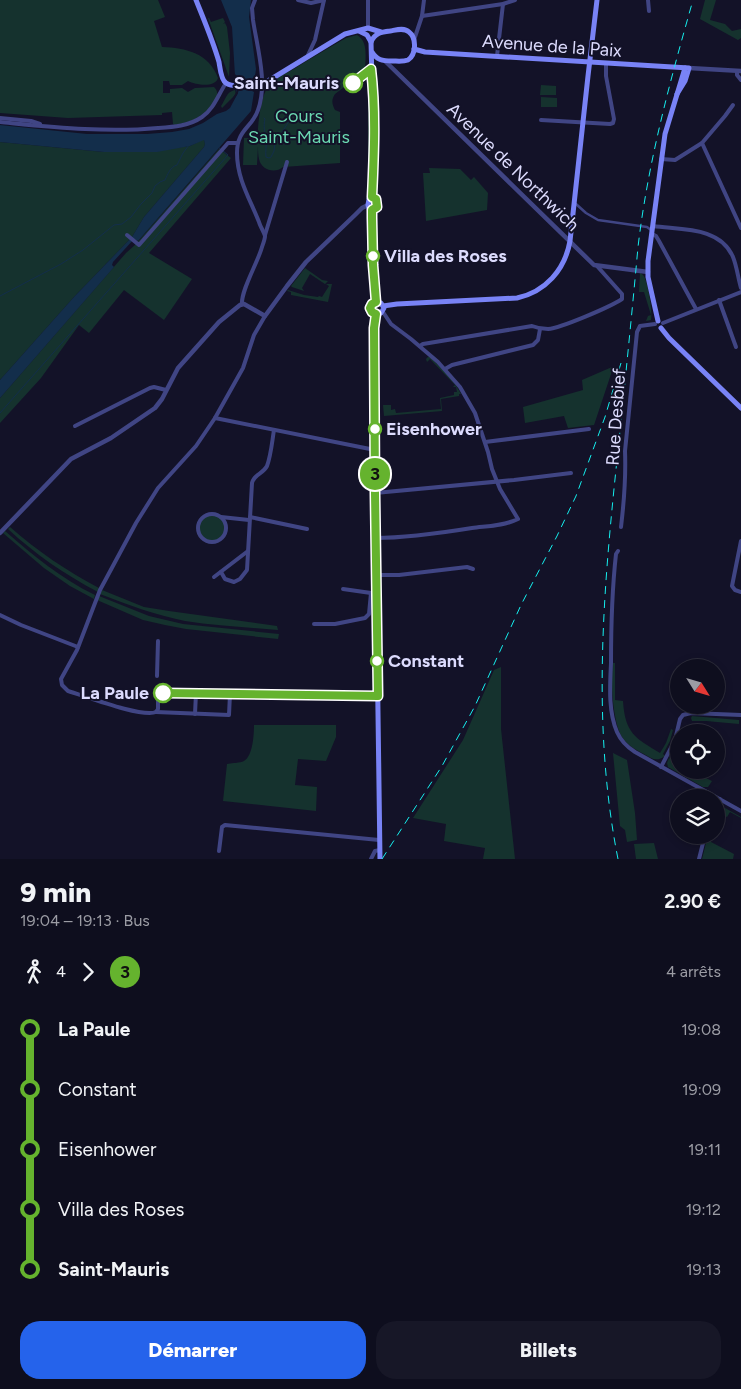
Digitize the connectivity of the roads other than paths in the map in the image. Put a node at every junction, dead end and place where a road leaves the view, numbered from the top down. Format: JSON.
{"nodes":[{"id":1,"x":196,"y":0,"type":"edge"},
{"id":2,"x":254,"y":0,"type":"edge"},
{"id":3,"x":298,"y":0,"type":"edge"},
{"id":4,"x":324,"y":0,"type":"edge"},
{"id":5,"x":368,"y":0,"type":"edge"},
{"id":6,"x":424,"y":0,"type":"edge"},
{"id":7,"x":515,"y":0,"type":"edge"},
{"id":8,"x":597,"y":0,"type":"edge"},
{"id":9,"x":648,"y":0,"type":"edge"},
{"id":10,"x":503,"y":4,"type":"junction"},
{"id":11,"x":649,"y":11,"type":"dead end"},
{"id":12,"x":422,"y":16,"type":"junction"},
{"id":13,"x":418,"y":27,"type":"junction"},
{"id":14,"x":368,"y":28,"type":"junction"},
{"id":15,"x":359,"y":31,"type":"junction"},
{"id":16,"x":381,"y":32,"type":"junction"},
{"id":17,"x":410,"y":32,"type":"junction"},
{"id":18,"x":315,"y":40,"type":"junction"},
{"id":19,"x":414,"y":40,"type":"junction"},
{"id":20,"x":371,"y":42,"type":"junction"},
{"id":21,"x":320,"y":48,"type":"junction"},
{"id":22,"x":414,"y":48,"type":"junction"},
{"id":23,"x":372,"y":52,"type":"junction"},
{"id":24,"x":308,"y":56,"type":"junction"},
{"id":25,"x":497,"y":56,"type":"junction"},
{"id":26,"x":383,"y":61,"type":"junction"},
{"id":27,"x":590,"y":63,"type":"junction"},
{"id":28,"x":606,"y":64,"type":"junction"},
{"id":29,"x":687,"y":68,"type":"junction"},
{"id":30,"x":371,"y":69,"type":"junction"},
{"id":31,"x":739,"y":71,"type":"edge"},
{"id":32,"x":741,"y":80,"type":"edge"},
{"id":33,"x":226,"y":83,"type":"junction"},
{"id":34,"x":263,"y":83,"type":"junction"},
{"id":35,"x":733,"y":105,"type":"dead end"},
{"id":36,"x":0,"y":118,"type":"edge"},
{"id":37,"x":541,"y":120,"type":"dead end"},
{"id":38,"x":0,"y":122,"type":"edge"},
{"id":39,"x":583,"y":123,"type":"junction"},
{"id":40,"x":45,"y":126,"type":"junction"},
{"id":41,"x":237,"y":143,"type":"junction"},
{"id":42,"x":702,"y":143,"type":"junction"},
{"id":43,"x":662,"y":159,"type":"junction"},
{"id":44,"x":287,"y":162,"type":"dead end"},
{"id":45,"x":372,"y":197,"type":"junction"},
{"id":46,"x":574,"y":203,"type":"junction"},
{"id":47,"x":368,"y":205,"type":"junction"},
{"id":48,"x":372,"y":210,"type":"junction"},
{"id":49,"x":741,"y":228,"type":"edge"},
{"id":50,"x":652,"y":230,"type":"junction"},
{"id":51,"x":127,"y":235,"type":"dead end"},
{"id":52,"x":265,"y":235,"type":"junction"},
{"id":53,"x":570,"y":241,"type":"junction"},
{"id":54,"x":596,"y":266,"type":"junction"},
{"id":55,"x":648,"y":272,"type":"junction"},
{"id":56,"x":741,"y":288,"type":"edge"},
{"id":57,"x":741,"y":292,"type":"edge"},
{"id":58,"x":719,"y":300,"type":"junction"},
{"id":59,"x":376,"y":302,"type":"junction"},
{"id":60,"x":242,"y":304,"type":"junction"},
{"id":61,"x":383,"y":309,"type":"junction"},
{"id":62,"x":696,"y":309,"type":"junction"},
{"id":63,"x":376,"y":314,"type":"junction"},
{"id":64,"x":265,"y":316,"type":"junction"},
{"id":65,"x":659,"y":324,"type":"junction"},
{"id":66,"x":540,"y":328,"type":"junction"},
{"id":67,"x":420,"y":346,"type":"junction"},
{"id":68,"x":736,"y":348,"type":"dead end"},
{"id":69,"x":444,"y":369,"type":"junction"},
{"id":70,"x":166,"y":390,"type":"junction"},
{"id":71,"x":741,"y":407,"type":"edge"},
{"id":72,"x":215,"y":418,"type":"junction"},
{"id":73,"x":75,"y":426,"type":"dead end"},
{"id":74,"x":589,"y":429,"type":"dead end"},
{"id":75,"x":274,"y":430,"type":"junction"},
{"id":76,"x":485,"y":442,"type":"junction"},
{"id":77,"x":375,"y":450,"type":"junction"},
{"id":78,"x":570,"y":474,"type":"dead end"},
{"id":79,"x":497,"y":481,"type":"junction"},
{"id":80,"x":375,"y":493,"type":"junction"},
{"id":81,"x":221,"y":517,"type":"junction"},
{"id":82,"x":250,"y":518,"type":"junction"},
{"id":83,"x":621,"y":527,"type":"dead end"},
{"id":84,"x":307,"y":529,"type":"dead end"},
{"id":85,"x":1,"y":532,"type":"edge"},
{"id":86,"x":376,"y":538,"type":"junction"},
{"id":87,"x":741,"y":540,"type":"edge"},
{"id":88,"x":248,"y":551,"type":"junction"},
{"id":89,"x":618,"y":551,"type":"dead end"},
{"id":90,"x":473,"y":569,"type":"dead end"},
{"id":91,"x":221,"y":572,"type":"junction"},
{"id":92,"x":376,"y":575,"type":"junction"},
{"id":93,"x":214,"y":577,"type":"dead end"},
{"id":94,"x":343,"y":589,"type":"dead end"},
{"id":95,"x":741,"y":592,"type":"edge"},
{"id":96,"x":374,"y":593,"type":"junction"},
{"id":97,"x":0,"y":615,"type":"edge"},
{"id":98,"x":314,"y":624,"type":"dead end"},
{"id":99,"x":158,"y":641,"type":"dead end"},
{"id":100,"x":78,"y":647,"type":"junction"},
{"id":101,"x":157,"y":676,"type":"dead end"},
{"id":102,"x":196,"y":693,"type":"junction"},
{"id":103,"x":230,"y":694,"type":"junction"},
{"id":104,"x":378,"y":696,"type":"junction"},
{"id":105,"x":156,"y":712,"type":"junction"},
{"id":106,"x":195,"y":714,"type":"junction"},
{"id":107,"x":741,"y":715,"type":"edge"},
{"id":108,"x":661,"y":767,"type":"junction"},
{"id":109,"x":702,"y":789,"type":"edge"},
{"id":110,"x":725,"y":802,"type":"edge"},
{"id":111,"x":741,"y":811,"type":"edge"},
{"id":112,"x":379,"y":840,"type":"junction"},
{"id":113,"x":703,"y":844,"type":"edge"},
{"id":114,"x":380,"y":850,"type":"junction"},
{"id":115,"x":220,"y":851,"type":"dead end"},
{"id":116,"x":371,"y":859,"type":"edge"},
{"id":117,"x":380,"y":859,"type":"edge"},
{"id":118,"x":699,"y":859,"type":"edge"}],
"edges":[{"from":1,"to":33,"type":"main road"},
{"from":2,"to":34,"type":"street"},
{"from":3,"to":4,"type":"street"},
{"from":4,"to":18,"type":"street"},
{"from":5,"to":14,"type":"street"},
{"from":6,"to":12,"type":"street"},
{"from":7,"to":10,"type":"street"},
{"from":8,"to":27,"type":"main road"},
{"from":9,"to":11,"type":"street"},
{"from":10,"to":12,"type":"street"},
{"from":10,"to":25,"type":"street"},
{"from":12,"to":13,"type":"street"},
{"from":13,"to":17,"type":"street"},
{"from":13,"to":19,"type":"street"},
{"from":14,"to":15,"type":"main road"},
{"from":14,"to":16,"type":"main road"},
{"from":15,"to":20,"type":"main road"},
{"from":15,"to":21,"type":"main road"},
{"from":16,"to":17,"type":"main road"},
{"from":16,"to":20,"type":"main road"},
{"from":17,"to":19,"type":"main road"},
{"from":18,"to":21,"type":"street"},
{"from":18,"to":24,"type":"street"},
{"from":19,"to":22,"type":"main road"},
{"from":20,"to":23,"type":"main road"},
{"from":21,"to":24,"type":"main road"},
{"from":22,"to":25,"type":"main road","name":"Avenue de la Paix"},
{"from":22,"to":26,"type":"main road"},
{"from":23,"to":26,"type":"main road"},
{"from":23,"to":30,"type":"main road"},
{"from":24,"to":34,"type":"main road"},
{"from":25,"to":27,"type":"main road","name":"Avenue de la Paix"},
{"from":26,"to":30,"type":"main road"},
{"from":26,"to":53,"type":"street","name":"Avenue de Northwich"},
{"from":27,"to":28,"type":"main road","name":"Avenue de la Paix"},
{"from":27,"to":39,"type":"main road"},
{"from":28,"to":29,"type":"main road","name":"Avenue de la Paix"},
{"from":28,"to":39,"type":"street"},
{"from":29,"to":31,"type":"street"},
{"from":29,"to":43,"type":"main road"},
{"from":30,"to":45,"type":"main road"},
{"from":31,"to":32,"type":"street"},
{"from":33,"to":34,"type":"main road"},
{"from":33,"to":40,"type":"street"},
{"from":34,"to":41,"type":"street"},
{"from":35,"to":42,"type":"street"},
{"from":36,"to":40,"type":"street"},
{"from":37,"to":39,"type":"street"},
{"from":38,"to":40,"type":"street"},
{"from":39,"to":46,"type":"main road"},
{"from":41,"to":51,"type":"street"},
{"from":41,"to":52,"type":"street"},
{"from":42,"to":43,"type":"street"},
{"from":42,"to":49,"type":"street"},
{"from":43,"to":50,"type":"main road"},
{"from":44,"to":52,"type":"street"},
{"from":45,"to":47,"type":"main road"},
{"from":45,"to":48,"type":"main road"},
{"from":46,"to":50,"type":"street"},
{"from":46,"to":53,"type":"main road"},
{"from":47,"to":48,"type":"main road"},
{"from":47,"to":64,"type":"street"},
{"from":48,"to":59,"type":"main road"},
{"from":50,"to":55,"type":"main road"},
{"from":50,"to":56,"type":"street"},
{"from":50,"to":62,"type":"street"},
{"from":52,"to":60,"type":"street"},
{"from":53,"to":54,"type":"street","name":"Avenue de Northwich"},
{"from":53,"to":61,"type":"main road"},
{"from":54,"to":55,"type":"street"},
{"from":54,"to":66,"type":"street","name":"Avenue de Northwich"},
{"from":55,"to":65,"type":"main road"},
{"from":57,"to":58,"type":"street"},
{"from":58,"to":62,"type":"street"},
{"from":58,"to":68,"type":"street"},
{"from":59,"to":61,"type":"main road"},
{"from":59,"to":63,"type":"main road"},
{"from":60,"to":64,"type":"street"},
{"from":60,"to":70,"type":"street"},
{"from":61,"to":63,"type":"main road"},
{"from":61,"to":67,"type":"street"},
{"from":62,"to":65,"type":"street"},
{"from":63,"to":77,"type":"main road"},
{"from":64,"to":72,"type":"street"},
{"from":65,"to":71,"type":"main road"},
{"from":65,"to":83,"type":"street","name":"Rue Desbief"},
{"from":66,"to":67,"type":"street"},
{"from":66,"to":69,"type":"street"},
{"from":67,"to":69,"type":"street"},
{"from":69,"to":76,"type":"street"},
{"from":70,"to":73,"type":"street"},
{"from":70,"to":85,"type":"street"},
{"from":72,"to":75,"type":"street"},
{"from":72,"to":100,"type":"street"},
{"from":74,"to":76,"type":"street"},
{"from":75,"to":77,"type":"street"},
{"from":75,"to":82,"type":"street"},
{"from":76,"to":79,"type":"street"},
{"from":77,"to":80,"type":"main road"},
{"from":78,"to":79,"type":"street"},
{"from":79,"to":80,"type":"street"},
{"from":79,"to":86,"type":"street"},
{"from":80,"to":86,"type":"main road"},
{"from":81,"to":81,"type":"street"},
{"from":81,"to":82,"type":"street"},
{"from":82,"to":84,"type":"street"},
{"from":82,"to":88,"type":"street"},
{"from":86,"to":92,"type":"main road"},
{"from":87,"to":95,"type":"street"},
{"from":88,"to":91,"type":"street"},
{"from":88,"to":91,"type":"street"},
{"from":89,"to":108,"type":"street"},
{"from":90,"to":92,"type":"street"},
{"from":91,"to":93,"type":"street"},
{"from":92,"to":96,"type":"main road"},
{"from":94,"to":96,"type":"street"},
{"from":96,"to":98,"type":"street"},
{"from":96,"to":104,"type":"main road"},
{"from":97,"to":100,"type":"street"},
{"from":99,"to":101,"type":"street"},
{"from":100,"to":105,"type":"street"},
{"from":102,"to":103,"type":"street"},
{"from":102,"to":105,"type":"street"},
{"from":102,"to":106,"type":"street"},
{"from":103,"to":104,"type":"street"},
{"from":103,"to":106,"type":"street"},
{"from":104,"to":112,"type":"main road"},
{"from":105,"to":106,"type":"street"},
{"from":107,"to":108,"type":"street"},
{"from":108,"to":109,"type":"street"},
{"from":110,"to":111,"type":"street"},
{"from":112,"to":114,"type":"main road"},
{"from":112,"to":115,"type":"street"},
{"from":113,"to":118,"type":"street"},
{"from":114,"to":116,"type":"street"},
{"from":114,"to":117,"type":"main road"}]}
